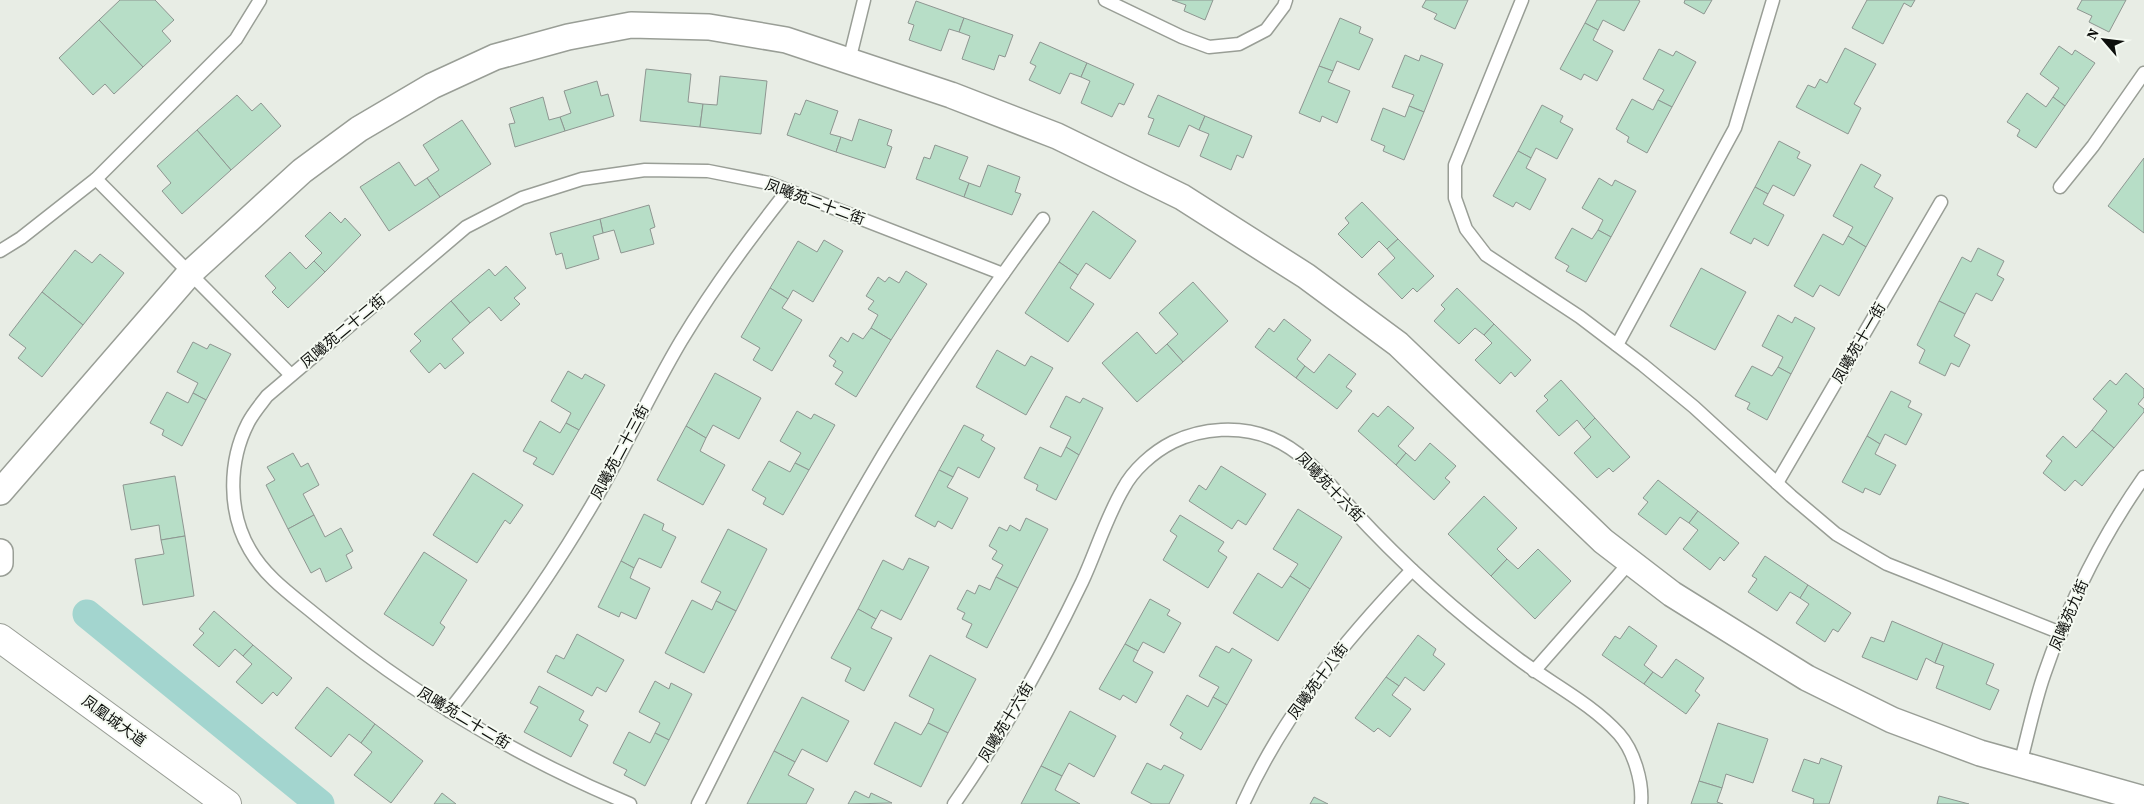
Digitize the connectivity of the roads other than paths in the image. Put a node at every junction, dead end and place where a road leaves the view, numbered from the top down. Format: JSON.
{"nodes":[{"id":1,"x":260,"y":0,"type":"edge"},
{"id":2,"x":864,"y":0,"type":"edge"},
{"id":3,"x":1105,"y":0,"type":"edge"},
{"id":4,"x":1286,"y":0,"type":"edge"},
{"id":5,"x":1522,"y":0,"type":"edge"},
{"id":6,"x":1773,"y":0,"type":"edge"},
{"id":7,"x":850,"y":61,"type":"junction"},
{"id":8,"x":2144,"y":73,"type":"edge"},
{"id":9,"x":96,"y":179,"type":"junction"},
{"id":10,"x":2060,"y":187,"type":"dead end"},
{"id":11,"x":788,"y":190,"type":"junction"},
{"id":12,"x":1941,"y":202,"type":"dead end"},
{"id":13,"x":1043,"y":219,"type":"dead end"},
{"id":14,"x":0,"y":251,"type":"edge"},
{"id":15,"x":189,"y":274,"type":"junction"},
{"id":16,"x":1003,"y":274,"type":"junction"},
{"id":17,"x":1617,"y":345,"type":"junction"},
{"id":18,"x":292,"y":375,"type":"junction"},
{"id":19,"x":2144,"y":477,"type":"edge"},
{"id":20,"x":1777,"y":483,"type":"junction"},
{"id":21,"x":0,"y":492,"type":"edge"},
{"id":22,"x":0,"y":552,"type":"edge"},
{"id":23,"x":1630,"y":562,"type":"junction"},
{"id":24,"x":0,"y":563,"type":"edge"},
{"id":25,"x":1412,"y":570,"type":"junction"},
{"id":26,"x":2061,"y":633,"type":"junction"},
{"id":27,"x":0,"y":638,"type":"edge"},
{"id":28,"x":1534,"y":671,"type":"junction"},
{"id":29,"x":449,"y":711,"type":"junction"},
{"id":30,"x":2020,"y":764,"type":"junction"},
{"id":31,"x":2144,"y":799,"type":"edge"},
{"id":32,"x":227,"y":804,"type":"edge"},
{"id":33,"x":630,"y":804,"type":"edge"},
{"id":34,"x":698,"y":804,"type":"edge"},
{"id":35,"x":954,"y":804,"type":"edge"},
{"id":36,"x":1243,"y":804,"type":"edge"},
{"id":37,"x":1641,"y":804,"type":"edge"}],
"edges":[{"from":1,"to":9,"type":"lane"},
{"from":2,"to":7,"type":"lane"},
{"from":3,"to":4,"type":"lane"},
{"from":5,"to":17,"type":"lane"},
{"from":6,"to":17,"type":"lane"},
{"from":7,"to":15,"type":"street"},
{"from":7,"to":23,"type":"street"},
{"from":8,"to":10,"type":"lane"},
{"from":9,"to":14,"type":"lane"},
{"from":9,"to":15,"type":"lane"},
{"from":11,"to":16,"type":"lane","name":"凤曦苑二十二街"},
{"from":11,"to":18,"type":"lane","name":"凤曦苑二十二街"},
{"from":11,"to":29,"type":"lane","name":"凤曦苑二十三街"},
{"from":12,"to":20,"type":"lane","name":"凤曦苑十一街"},
{"from":13,"to":16,"type":"lane"},
{"from":15,"to":18,"type":"lane"},
{"from":15,"to":21,"type":"street"},
{"from":16,"to":34,"type":"lane"},
{"from":17,"to":20,"type":"lane"},
{"from":18,"to":29,"type":"lane","name":"凤曦苑二十二街"},
{"from":19,"to":26,"type":"lane","name":"凤曦苑九街"},
{"from":20,"to":26,"type":"lane"},
{"from":22,"to":24,"type":"street"},
{"from":23,"to":28,"type":"lane"},
{"from":23,"to":30,"type":"street"},
{"from":25,"to":28,"type":"lane","name":"凤曦苑十六街"},
{"from":25,"to":35,"type":"lane","name":"凤曦苑十六街"},
{"from":25,"to":36,"type":"lane","name":"凤曦苑十八街"},
{"from":26,"to":30,"type":"lane","name":"凤曦苑九街"},
{"from":27,"to":32,"type":"main road","name":"凤凰城大道"},
{"from":28,"to":37,"type":"lane","name":"凤曦苑十六街"},
{"from":29,"to":33,"type":"lane","name":"凤曦苑二十二街"},
{"from":30,"to":31,"type":"street"}]}
